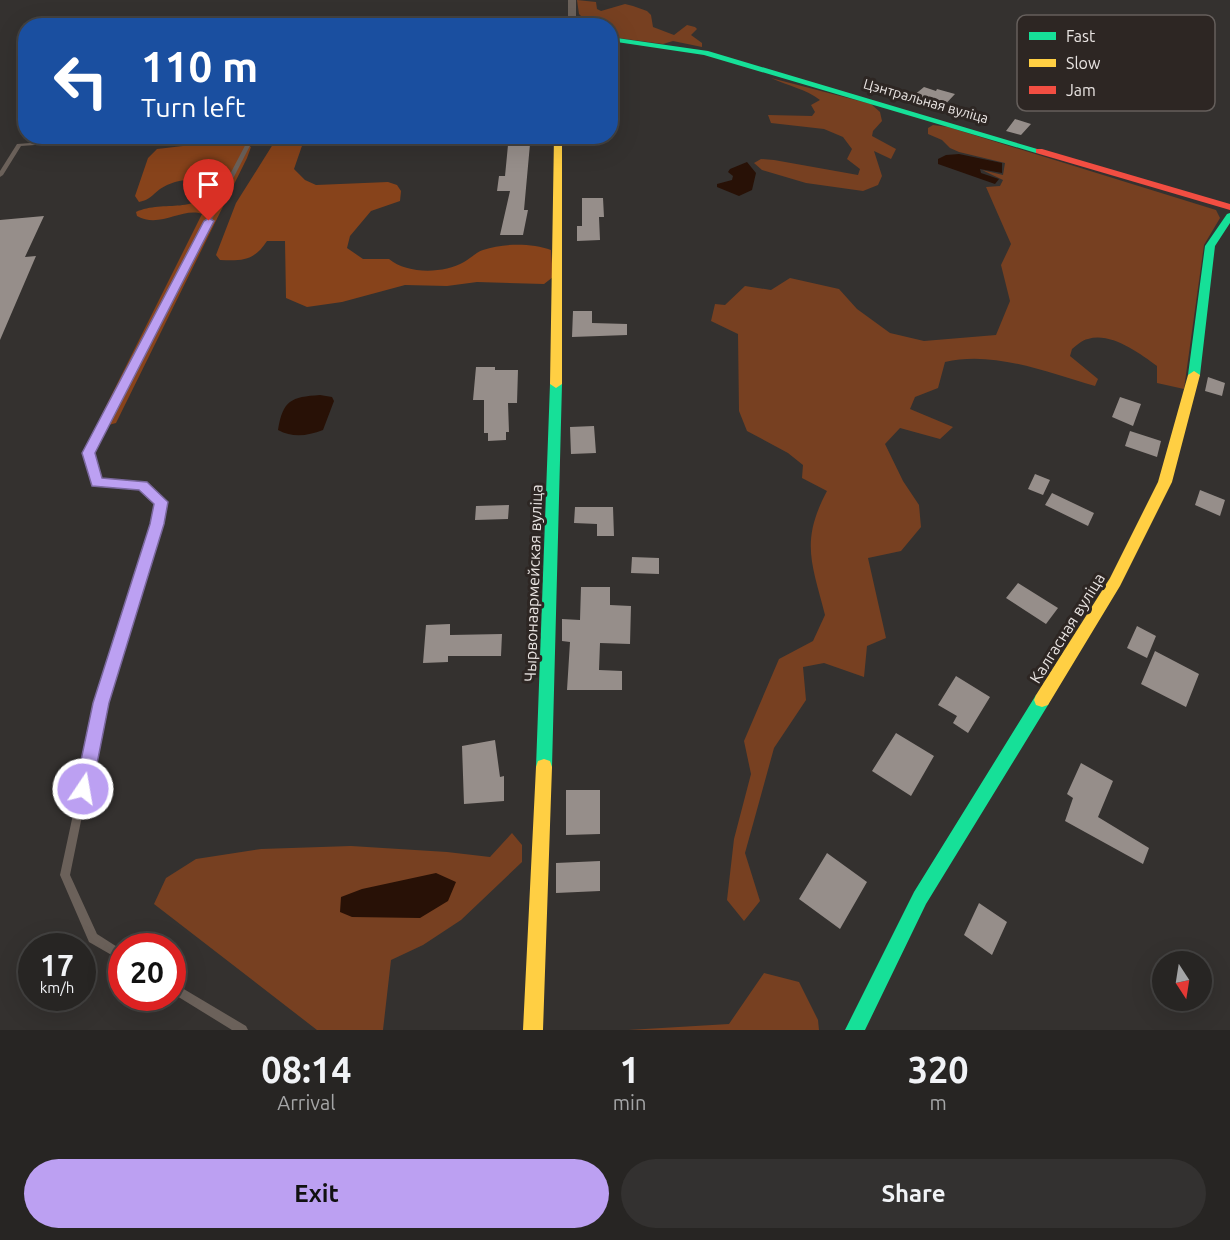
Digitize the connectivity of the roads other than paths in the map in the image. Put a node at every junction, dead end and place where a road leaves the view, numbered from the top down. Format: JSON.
{"nodes":[{"id":1,"x":572,"y":0,"type":"edge"},
{"id":2,"x":572,"y":18,"type":"edge"},
{"id":3,"x":618,"y":40,"type":"edge"},
{"id":4,"x":46,"y":144,"type":"edge"},
{"id":5,"x":249,"y":144,"type":"edge"},
{"id":6,"x":558,"y":144,"type":"edge"},
{"id":7,"x":0,"y":175,"type":"edge"},
{"id":8,"x":1230,"y":207,"type":"edge"},
{"id":9,"x":1230,"y":216,"type":"edge"},
{"id":10,"x":108,"y":947,"type":"edge"},
{"id":11,"x":186,"y":996,"type":"edge"},
{"id":12,"x":242,"y":1030,"type":"edge"},
{"id":13,"x":533,"y":1030,"type":"edge"},
{"id":14,"x":855,"y":1030,"type":"edge"}],
"edges":[{"from":1,"to":2,"type":"street"},
{"from":3,"to":8,"type":"street","name":"Цэнтральная вуліца"},
{"from":4,"to":7,"type":"lane"},
{"from":5,"to":10,"type":"lane"},
{"from":6,"to":13,"type":"street","name":"Чырвонаармейская вуліца"},
{"from":9,"to":14,"type":"street","name":"Калгасная вуліца"},
{"from":11,"to":12,"type":"lane"}]}
